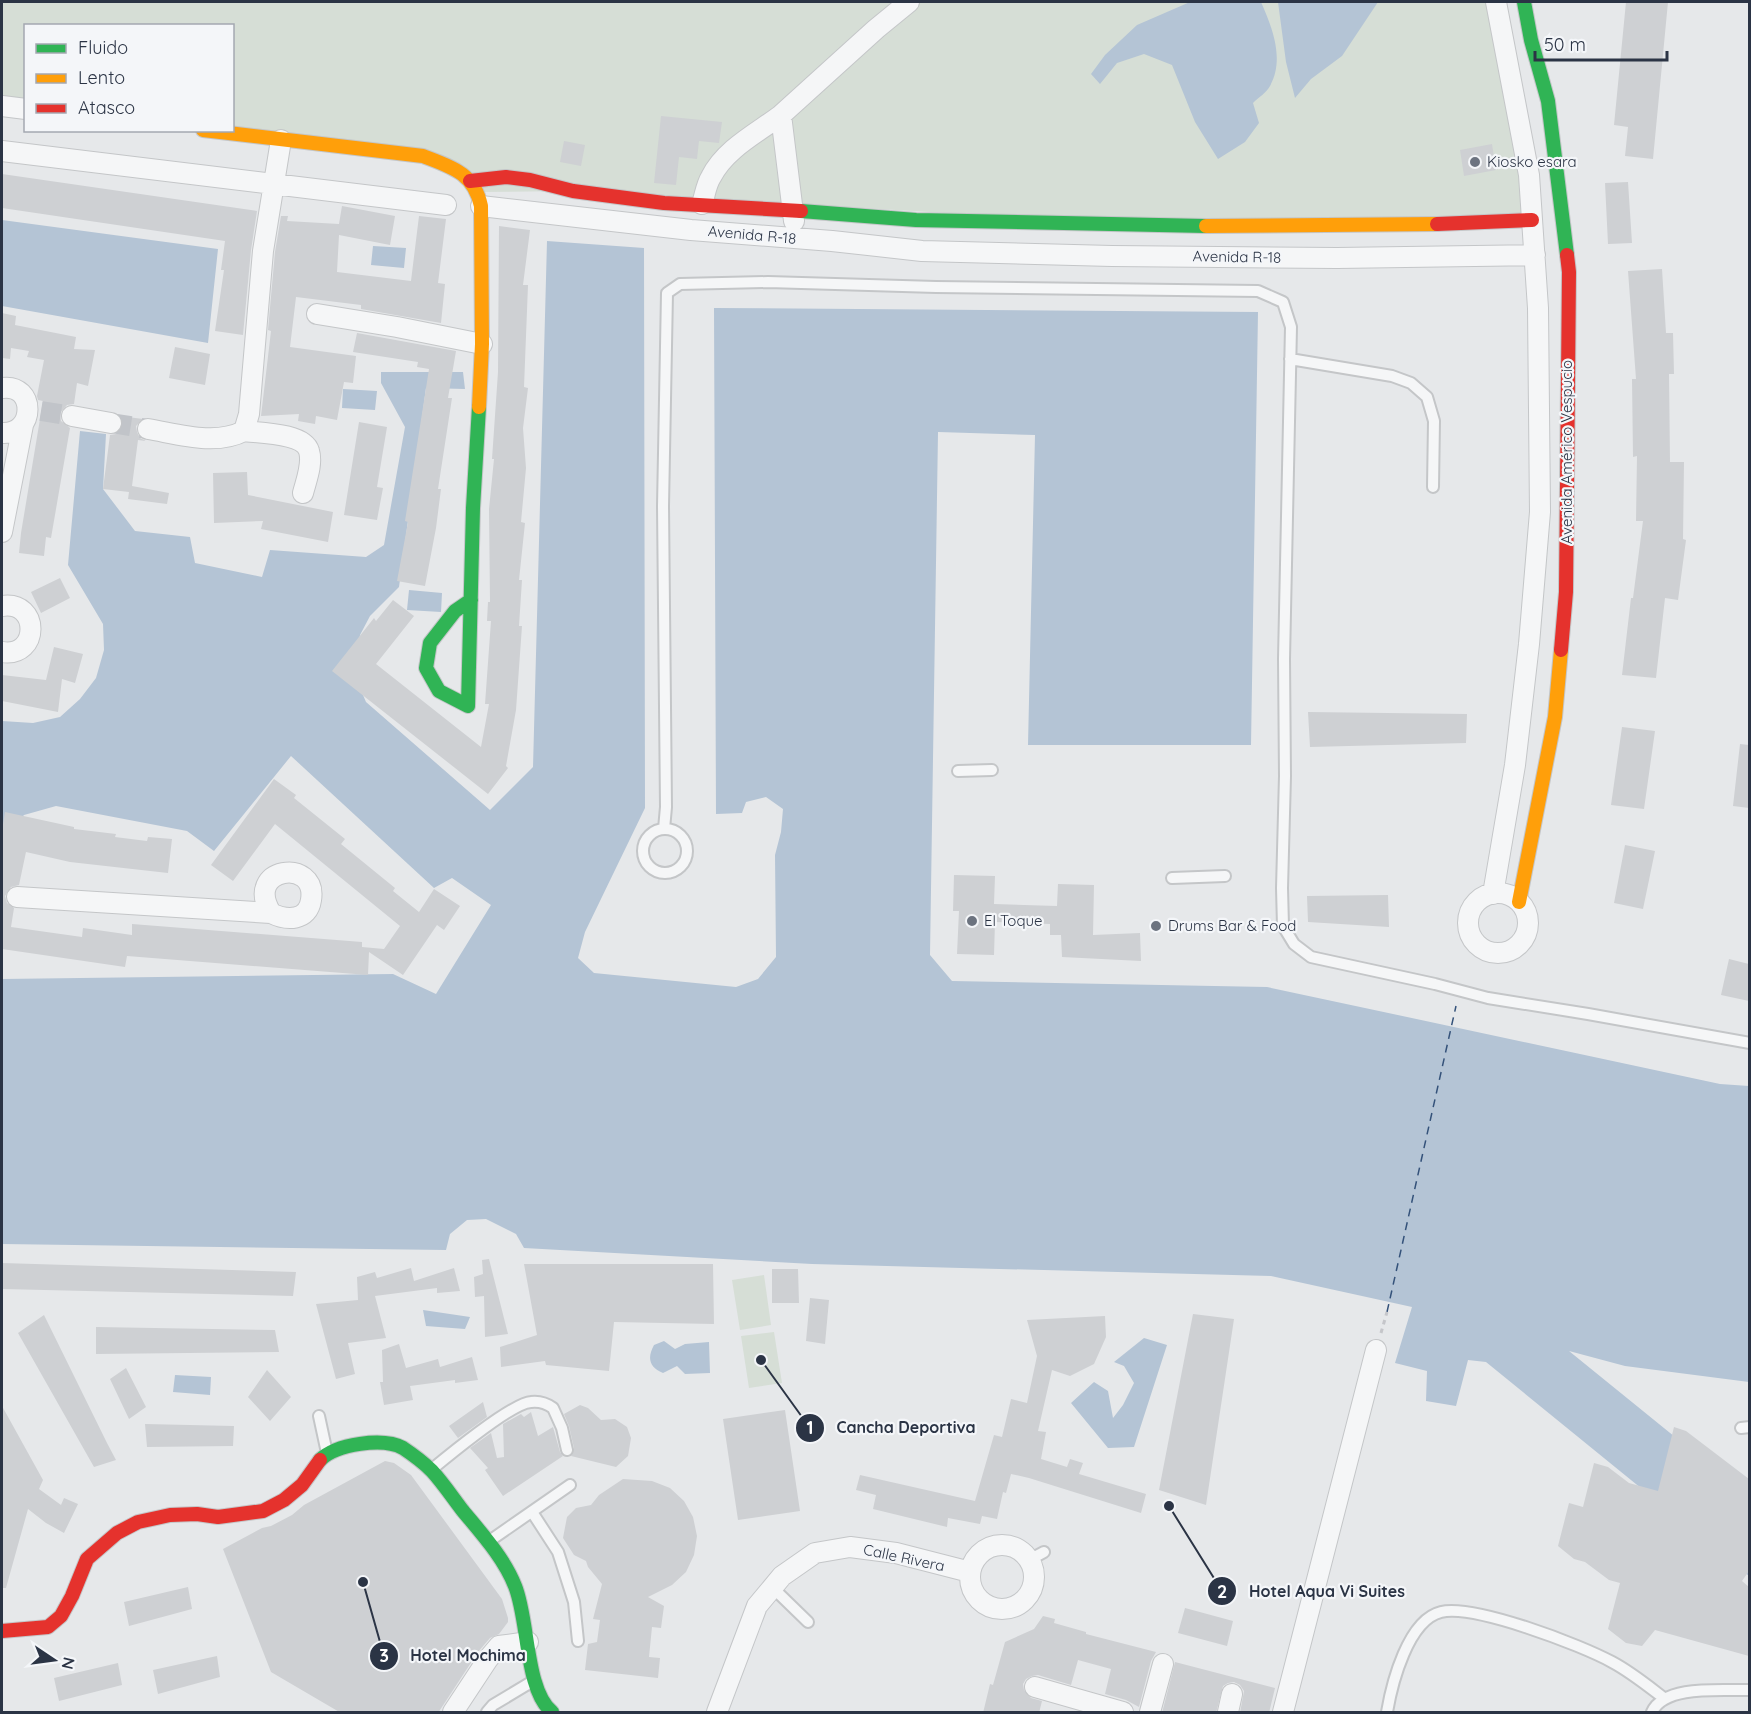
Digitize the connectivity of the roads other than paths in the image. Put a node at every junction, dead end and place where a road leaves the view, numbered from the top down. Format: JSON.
{"nodes":[{"id":1,"x":909,"y":2,"type":"edge"},
{"id":2,"x":1496,"y":2,"type":"edge"},
{"id":3,"x":1524,"y":2,"type":"edge"},
{"id":4,"x":2,"y":106,"type":"edge"},
{"id":5,"x":24,"y":109,"type":"edge"},
{"id":6,"x":781,"y":116,"type":"junction"},
{"id":7,"x":219,"y":132,"type":"edge"},
{"id":8,"x":281,"y":140,"type":"junction"},
{"id":9,"x":2,"y":151,"type":"edge"},
{"id":10,"x":470,"y":181,"type":"junction"},
{"id":11,"x":272,"y":185,"type":"junction"},
{"id":12,"x":446,"y":205,"type":"dead end"},
{"id":13,"x":697,"y":205,"type":"junction"},
{"id":14,"x":481,"y":206,"type":"junction"},
{"id":15,"x":792,"y":211,"type":"junction"},
{"id":16,"x":1532,"y":220,"type":"junction"},
{"id":17,"x":692,"y":230,"type":"junction"},
{"id":18,"x":796,"y":239,"type":"junction"},
{"id":19,"x":1534,"y":255,"type":"junction"},
{"id":20,"x":317,"y":314,"type":"dead end"},
{"id":21,"x":482,"y":344,"type":"junction"},
{"id":22,"x":1290,"y":359,"type":"junction"},
{"id":23,"x":2,"y":388,"type":"edge"},
{"id":24,"x":31,"y":415,"type":"junction"},
{"id":25,"x":72,"y":416,"type":"tunnel mouth"},
{"id":26,"x":111,"y":423,"type":"tunnel mouth"},
{"id":27,"x":148,"y":429,"type":"tunnel mouth"},
{"id":28,"x":244,"y":430,"type":"junction"},
{"id":29,"x":2,"y":433,"type":"edge"},
{"id":30,"x":1433,"y":487,"type":"dead end"},
{"id":31,"x":303,"y":494,"type":"dead end"},
{"id":32,"x":2,"y":532,"type":"edge"},
{"id":33,"x":471,"y":600,"type":"junction"},
{"id":34,"x":2,"y":606,"type":"edge"},
{"id":35,"x":2,"y":652,"type":"edge"},
{"id":36,"x":992,"y":770,"type":"dead end"},
{"id":37,"x":958,"y":771,"type":"dead end"},
{"id":38,"x":664,"y":829,"type":"junction"},
{"id":39,"x":1226,"y":876,"type":"dead end"},
{"id":40,"x":1172,"y":878,"type":"dead end"},
{"id":41,"x":1493,"y":894,"type":"junction"},
{"id":42,"x":17,"y":897,"type":"dead end"},
{"id":43,"x":1519,"y":902,"type":"junction"},
{"id":44,"x":272,"y":913,"type":"dead end"},
{"id":45,"x":1749,"y":1043,"type":"edge"},
{"id":46,"x":1376,"y":1350,"type":"road end"},
{"id":47,"x":319,"y":1416,"type":"dead end"},
{"id":48,"x":567,"y":1450,"type":"dead end"},
{"id":49,"x":327,"y":1454,"type":"junction"},
{"id":50,"x":431,"y":1470,"type":"junction"},
{"id":51,"x":570,"y":1485,"type":"dead end"},
{"id":52,"x":532,"y":1512,"type":"junction"},
{"id":53,"x":488,"y":1542,"type":"junction"},
{"id":54,"x":970,"y":1572,"type":"junction"},
{"id":55,"x":772,"y":1587,"type":"junction"},
{"id":56,"x":808,"y":1622,"type":"dead end"},
{"id":57,"x":2,"y":1631,"type":"edge"},
{"id":58,"x":578,"y":1641,"type":"dead end"},
{"id":59,"x":528,"y":1642,"type":"junction"},
{"id":60,"x":1163,"y":1664,"type":"dead end"},
{"id":61,"x":534,"y":1681,"type":"junction"},
{"id":62,"x":1035,"y":1687,"type":"dead end"},
{"id":63,"x":1749,"y":1690,"type":"edge"},
{"id":64,"x":1665,"y":1699,"type":"junction"},
{"id":65,"x":493,"y":1710,"type":"edge"},
{"id":66,"x":453,"y":1713,"type":"edge"},
{"id":67,"x":552,"y":1713,"type":"edge"},
{"id":68,"x":717,"y":1713,"type":"edge"},
{"id":69,"x":1123,"y":1713,"type":"edge"},
{"id":70,"x":1150,"y":1713,"type":"edge"},
{"id":71,"x":1283,"y":1713,"type":"edge"},
{"id":72,"x":1387,"y":1713,"type":"edge"},
{"id":73,"x":1652,"y":1713,"type":"edge"}],
"edges":[{"from":1,"to":6,"type":"street"},
{"from":2,"to":16,"type":"street","name":"Avenida Américo Vespucio"},
{"from":3,"to":43,"type":"street","name":"Avenida Américo Vespucio"},
{"from":4,"to":5,"type":"street"},
{"from":6,"to":13,"type":"street"},
{"from":6,"to":15,"type":"street"},
{"from":7,"to":8,"type":"street"},
{"from":8,"to":10,"type":"street"},
{"from":8,"to":11,"type":"street"},
{"from":9,"to":11,"type":"street"},
{"from":10,"to":13,"type":"street"},
{"from":10,"to":14,"type":"street"},
{"from":11,"to":12,"type":"street"},
{"from":11,"to":28,"type":"street"},
{"from":13,"to":15,"type":"street","name":"Avenida R-18"},
{"from":13,"to":17,"type":"street","name":"Avenida R-18"},
{"from":14,"to":17,"type":"street"},
{"from":14,"to":21,"type":"street"},
{"from":15,"to":16,"type":"street","name":"Avenida R-18"},
{"from":15,"to":18,"type":"street"},
{"from":16,"to":19,"type":"street","name":"Avenida Américo Vespucio"},
{"from":17,"to":18,"type":"street","name":"Avenida R-18"},
{"from":18,"to":19,"type":"street","name":"Avenida R-18"},
{"from":19,"to":41,"type":"street","name":"Avenida Américo Vespucio"},
{"from":20,"to":21,"type":"street"},
{"from":21,"to":33,"type":"street"},
{"from":22,"to":30,"type":"lane"},
{"from":22,"to":38,"type":"lane"},
{"from":22,"to":45,"type":"lane"},
{"from":23,"to":24,"type":"street"},
{"from":24,"to":29,"type":"street"},
{"from":24,"to":32,"type":"street"},
{"from":25,"to":26,"type":"street"},
{"from":27,"to":28,"type":"street"},
{"from":28,"to":31,"type":"street"},
{"from":33,"to":33,"type":"street"},
{"from":34,"to":35,"type":"street"},
{"from":36,"to":37,"type":"lane"},
{"from":38,"to":38,"type":"lane"},
{"from":39,"to":40,"type":"lane"},
{"from":41,"to":43,"type":"street"},
{"from":41,"to":43,"type":"street"},
{"from":42,"to":44,"type":"street"},
{"from":46,"to":71,"type":"street"},
{"from":47,"to":49,"type":"lane"},
{"from":48,"to":50,"type":"lane"},
{"from":49,"to":50,"type":"street"},
{"from":49,"to":57,"type":"street"},
{"from":50,"to":53,"type":"street"},
{"from":51,"to":52,"type":"lane"},
{"from":52,"to":53,"type":"lane"},
{"from":52,"to":58,"type":"lane"},
{"from":53,"to":59,"type":"street"},
{"from":54,"to":54,"type":"street"},
{"from":54,"to":55,"type":"street","name":"Calle Rivera"},
{"from":55,"to":56,"type":"lane"},
{"from":55,"to":68,"type":"street","name":"Calle Rivera"},
{"from":59,"to":61,"type":"street"},
{"from":59,"to":66,"type":"street"},
{"from":60,"to":70,"type":"street"},
{"from":61,"to":65,"type":"lane"},
{"from":61,"to":67,"type":"street"},
{"from":62,"to":69,"type":"street"},
{"from":63,"to":64,"type":"lane"},
{"from":64,"to":72,"type":"lane"},
{"from":64,"to":73,"type":"lane"}]}
